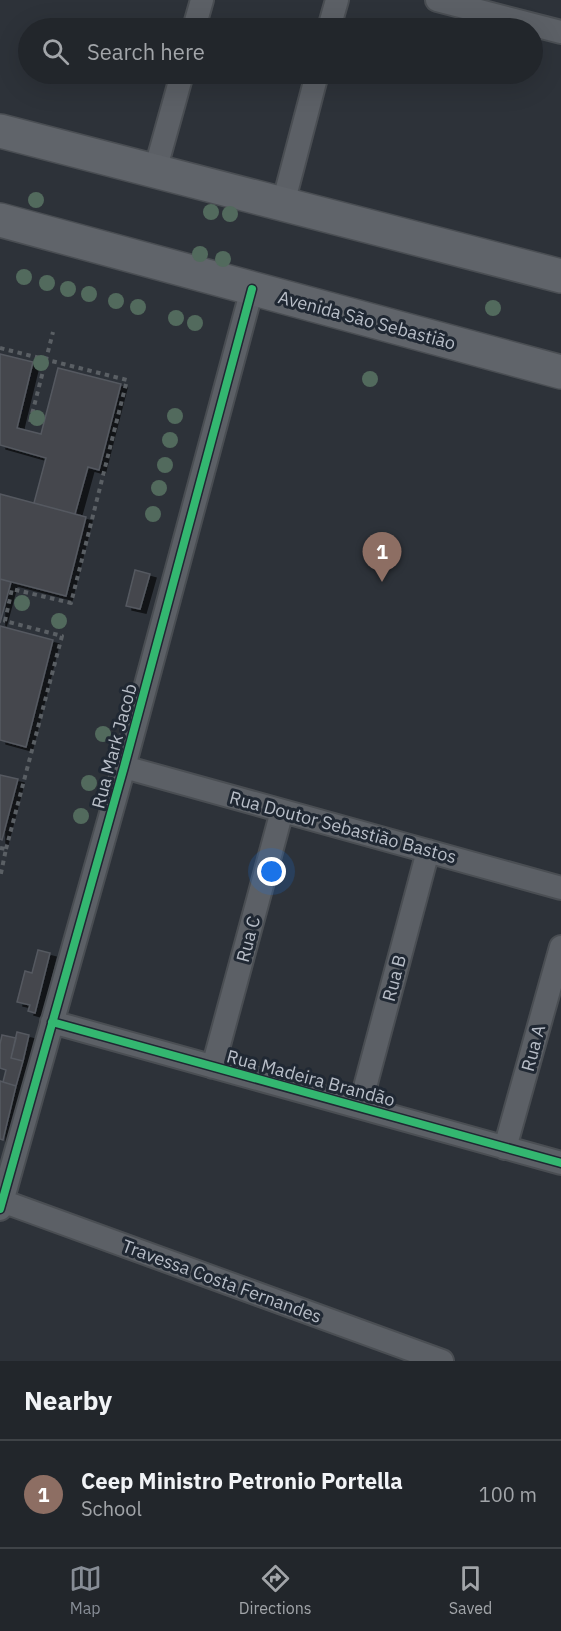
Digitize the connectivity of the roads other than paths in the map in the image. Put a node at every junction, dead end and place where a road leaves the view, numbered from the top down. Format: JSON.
{"nodes":[{"id":1,"x":202,"y":0,"type":"edge"},
{"id":2,"x":337,"y":0,"type":"edge"},
{"id":3,"x":437,"y":0,"type":"edge"},
{"id":4,"x":489,"y":7,"type":"edge"},
{"id":5,"x":197,"y":18,"type":"edge"},
{"id":6,"x":332,"y":18,"type":"edge"},
{"id":7,"x":521,"y":18,"type":"edge"},
{"id":8,"x":543,"y":26,"type":"edge"},
{"id":9,"x":561,"y":32,"type":"edge"},
{"id":10,"x":179,"y":84,"type":"edge"},
{"id":11,"x":314,"y":84,"type":"edge"},
{"id":12,"x":0,"y":131,"type":"edge"},
{"id":13,"x":155,"y":171,"type":"junction"},
{"id":14,"x":283,"y":204,"type":"junction"},
{"id":15,"x":0,"y":219,"type":"edge"},
{"id":16,"x":561,"y":276,"type":"edge"},
{"id":17,"x":252,"y":289,"type":"junction"},
{"id":18,"x":561,"y":372,"type":"edge"},
{"id":19,"x":124,"y":767,"type":"junction"},
{"id":20,"x":282,"y":811,"type":"junction"},
{"id":21,"x":428,"y":851,"type":"junction"},
{"id":22,"x":561,"y":888,"type":"edge"},
{"id":23,"x":561,"y":947,"type":"edge"},
{"id":24,"x":52,"y":1022,"type":"junction"},
{"id":25,"x":213,"y":1067,"type":"junction"},
{"id":26,"x":360,"y":1106,"type":"junction"},
{"id":27,"x":505,"y":1148,"type":"junction"},
{"id":28,"x":561,"y":1163,"type":"edge"},
{"id":29,"x":4,"y":1175,"type":"edge"},
{"id":30,"x":1,"y":1205,"type":"edge"},
{"id":31,"x":442,"y":1361,"type":"edge"}],
"edges":[{"from":1,"to":5,"type":"street"},
{"from":2,"to":6,"type":"street"},
{"from":3,"to":4,"type":"street"},
{"from":4,"to":7,"type":"street"},
{"from":8,"to":9,"type":"street"},
{"from":10,"to":13,"type":"street"},
{"from":11,"to":14,"type":"street"},
{"from":12,"to":13,"type":"main road"},
{"from":13,"to":14,"type":"main road"},
{"from":14,"to":16,"type":"main road"},
{"from":15,"to":17,"type":"main road","name":"Avenida São Sebastião"},
{"from":17,"to":18,"type":"main road","name":"Avenida São Sebastião"},
{"from":17,"to":19,"type":"street","name":"Rua Mark Jacob"},
{"from":19,"to":20,"type":"street","name":"Rua Doutor Sebastião Bastos"},
{"from":19,"to":24,"type":"street","name":"Rua Mark Jacob"},
{"from":20,"to":21,"type":"street","name":"Rua Doutor Sebastião Bastos"},
{"from":20,"to":25,"type":"street","name":"Rua C"},
{"from":21,"to":22,"type":"street","name":"Rua Doutor Sebastião Bastos"},
{"from":21,"to":26,"type":"street","name":"Rua B"},
{"from":23,"to":27,"type":"street","name":"Rua A"},
{"from":24,"to":25,"type":"street","name":"Rua Madeira Brandão"},
{"from":24,"to":29,"type":"street","name":"Rua Mark Jacob"},
{"from":25,"to":26,"type":"street","name":"Rua Madeira Brandão"},
{"from":26,"to":27,"type":"street","name":"Rua Madeira Brandão"},
{"from":27,"to":28,"type":"street","name":"Rua Madeira Brandão"},
{"from":29,"to":30,"type":"street","name":"Rua Mark Jacob"},
{"from":30,"to":31,"type":"street","name":"Travessa Costa Fernandes"}]}
